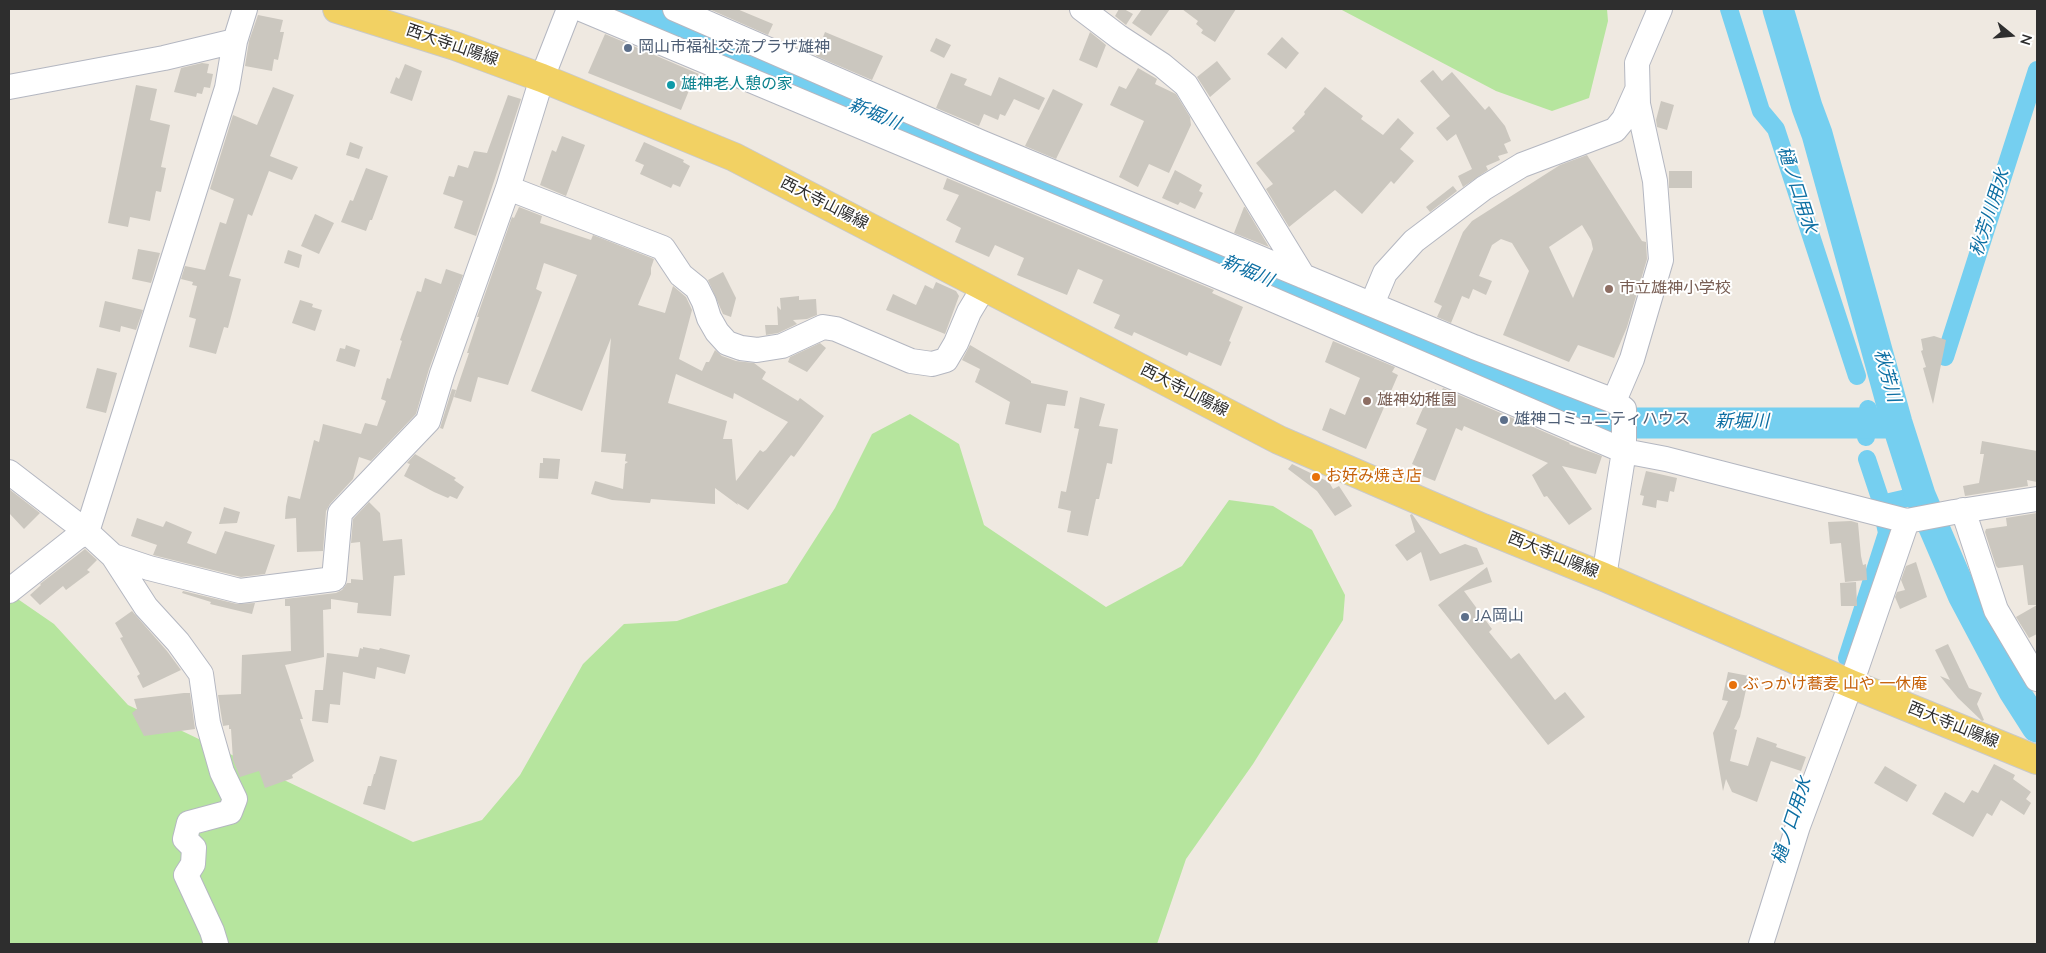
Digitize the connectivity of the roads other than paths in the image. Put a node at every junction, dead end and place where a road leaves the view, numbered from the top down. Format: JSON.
{"nodes":[{"id":1,"x":245,"y":9,"type":"edge"},
{"id":2,"x":337,"y":9,"type":"edge"},
{"id":3,"x":569,"y":9,"type":"edge"},
{"id":4,"x":581,"y":9,"type":"edge"},
{"id":5,"x":675,"y":9,"type":"edge"},
{"id":6,"x":1082,"y":9,"type":"edge"},
{"id":7,"x":1660,"y":9,"type":"edge"},
{"id":8,"x":235,"y":40,"type":"junction"},
{"id":9,"x":542,"y":78,"type":"junction"},
{"id":10,"x":9,"y":87,"type":"edge"},
{"id":11,"x":1638,"y":89,"type":"junction"},
{"id":12,"x":974,"y":158,"type":"junction"},
{"id":13,"x":508,"y":188,"type":"junction"},
{"id":14,"x":1303,"y":276,"type":"junction"},
{"id":15,"x":1268,"y":279,"type":"junction"},
{"id":16,"x":984,"y":287,"type":"junction"},
{"id":17,"x":1372,"y":304,"type":"junction"},
{"id":18,"x":1468,"y":364,"type":"junction"},
{"id":19,"x":1619,"y":405,"type":"junction"},
{"id":20,"x":1624,"y":448,"type":"junction"},
{"id":21,"x":9,"y":472,"type":"edge"},
{"id":22,"x":2037,"y":499,"type":"edge"},
{"id":23,"x":1958,"y":511,"type":"junction"},
{"id":24,"x":1910,"y":520,"type":"junction"},
{"id":25,"x":87,"y":532,"type":"junction"},
{"id":26,"x":113,"y":556,"type":"junction"},
{"id":27,"x":1604,"y":577,"type":"junction"},
{"id":28,"x":9,"y":591,"type":"edge"},
{"id":29,"x":2037,"y":680,"type":"edge"},
{"id":30,"x":1851,"y":684,"type":"junction"},
{"id":31,"x":2032,"y":758,"type":"edge"},
{"id":32,"x":216,"y":944,"type":"edge"},
{"id":33,"x":1761,"y":944,"type":"edge"}],
"edges":[{"from":1,"to":8,"type":"street"},
{"from":2,"to":9,"type":"main road","name":"西大寺山陽線"},
{"from":3,"to":9,"type":"street"},
{"from":4,"to":12,"type":"street"},
{"from":5,"to":12,"type":"street"},
{"from":6,"to":14,"type":"street"},
{"from":7,"to":11,"type":"street"},
{"from":8,"to":10,"type":"street"},
{"from":8,"to":25,"type":"street"},
{"from":9,"to":13,"type":"street"},
{"from":9,"to":16,"type":"main road","name":"西大寺山陽線"},
{"from":11,"to":17,"type":"street"},
{"from":11,"to":19,"type":"street"},
{"from":12,"to":15,"type":"street"},
{"from":12,"to":15,"type":"street"},
{"from":13,"to":16,"type":"street"},
{"from":13,"to":26,"type":"street"},
{"from":14,"to":15,"type":"street"},
{"from":14,"to":17,"type":"street"},
{"from":15,"to":18,"type":"street"},
{"from":16,"to":27,"type":"main road","name":"西大寺山陽線"},
{"from":17,"to":18,"type":"street"},
{"from":18,"to":19,"type":"street"},
{"from":18,"to":20,"type":"street"},
{"from":19,"to":20,"type":"street"},
{"from":20,"to":24,"type":"street"},
{"from":20,"to":27,"type":"street"},
{"from":21,"to":25,"type":"street"},
{"from":22,"to":23,"type":"street"},
{"from":23,"to":24,"type":"street"},
{"from":23,"to":29,"type":"street"},
{"from":24,"to":30,"type":"street"},
{"from":25,"to":26,"type":"street"},
{"from":25,"to":28,"type":"street"},
{"from":26,"to":32,"type":"street"},
{"from":27,"to":30,"type":"main road","name":"西大寺山陽線"},
{"from":30,"to":31,"type":"main road","name":"西大寺山陽線"},
{"from":30,"to":33,"type":"street"}]}
